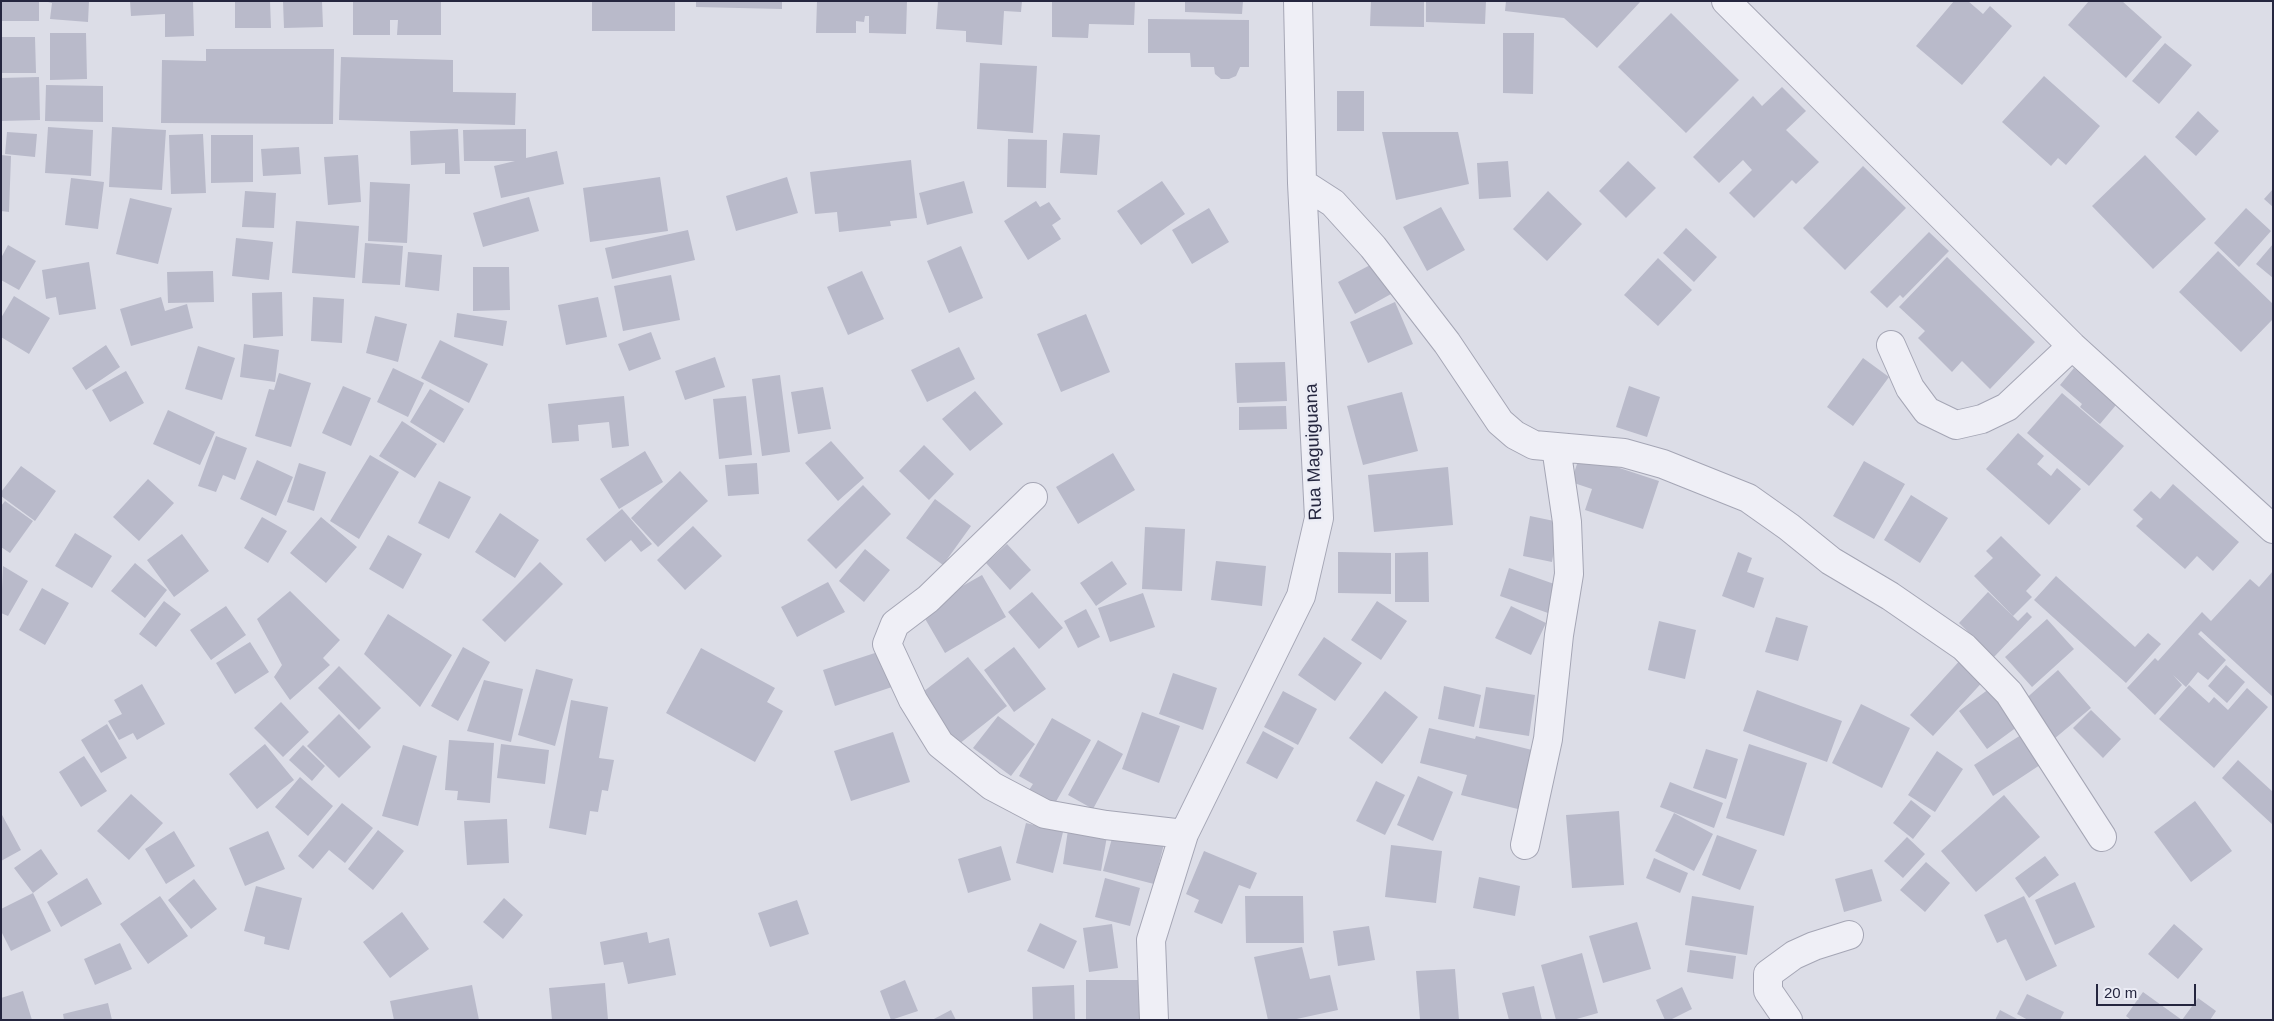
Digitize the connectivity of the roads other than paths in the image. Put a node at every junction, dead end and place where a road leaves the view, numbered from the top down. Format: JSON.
{"nodes":[{"id":1,"x":1298,"y":1,"type":"edge"},
{"id":2,"x":1726,"y":1,"type":"edge"},
{"id":3,"x":1302,"y":183,"type":"junction"},
{"id":4,"x":1891,"y":345,"type":"dead end"},
{"id":5,"x":2072,"y":346,"type":"junction"},
{"id":6,"x":1556,"y":447,"type":"junction"},
{"id":7,"x":1033,"y":497,"type":"dead end"},
{"id":8,"x":2273,"y":529,"type":"edge"},
{"id":9,"x":1184,"y":834,"type":"junction"},
{"id":10,"x":2102,"y":837,"type":"dead end"},
{"id":11,"x":1525,"y":845,"type":"dead end"},
{"id":12,"x":1849,"y":935,"type":"dead end"},
{"id":13,"x":1154,"y":1020,"type":"edge"},
{"id":14,"x":1788,"y":1020,"type":"edge"}],
"edges":[{"from":1,"to":3,"type":"street","name":"Rua Maguiguana"},
{"from":2,"to":5,"type":"street"},
{"from":3,"to":6,"type":"street"},
{"from":3,"to":9,"type":"street","name":"Rua Maguiguana"},
{"from":4,"to":5,"type":"street"},
{"from":5,"to":8,"type":"street"},
{"from":6,"to":10,"type":"street"},
{"from":6,"to":11,"type":"street"},
{"from":7,"to":9,"type":"street"},
{"from":9,"to":13,"type":"street","name":"Rua Maguiguana"},
{"from":12,"to":14,"type":"street"}]}
